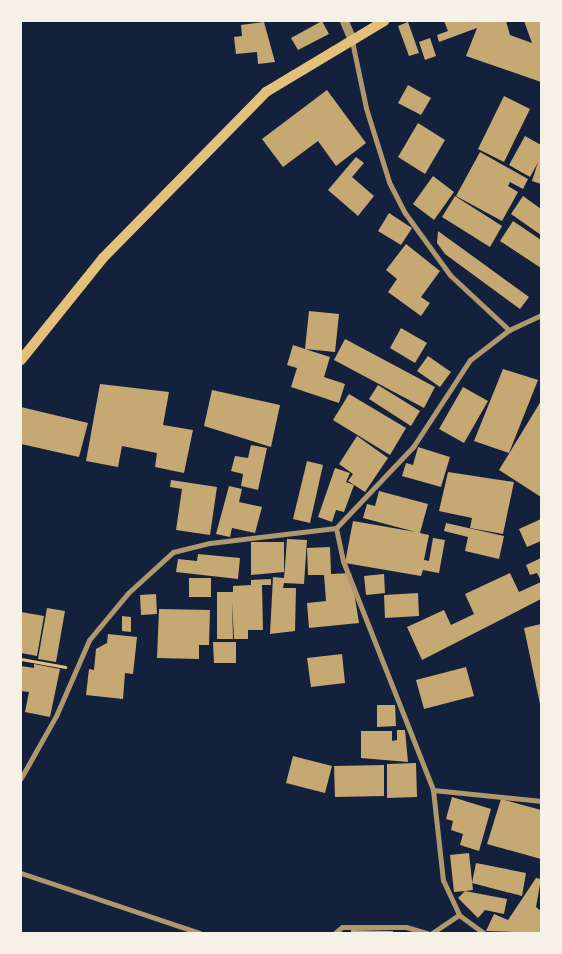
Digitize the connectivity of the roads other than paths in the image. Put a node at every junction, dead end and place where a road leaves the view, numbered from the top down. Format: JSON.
{"nodes":[{"id":1,"x":344,"y":21,"type":"edge"},
{"id":2,"x":384,"y":21,"type":"edge"},
{"id":3,"x":352,"y":40,"type":"junction"},
{"id":4,"x":541,"y":314,"type":"edge"},
{"id":5,"x":509,"y":330,"type":"junction"},
{"id":6,"x":21,"y":360,"type":"edge"},
{"id":7,"x":336,"y":528,"type":"junction"},
{"id":8,"x":21,"y":778,"type":"edge"},
{"id":9,"x":433,"y":790,"type":"junction"},
{"id":10,"x":541,"y":801,"type":"edge"},
{"id":11,"x":21,"y":873,"type":"edge"},
{"id":12,"x":459,"y":915,"type":"junction"},
{"id":13,"x":199,"y":933,"type":"edge"},
{"id":14,"x":335,"y":933,"type":"edge"},
{"id":15,"x":426,"y":933,"type":"edge"},
{"id":16,"x":432,"y":933,"type":"edge"},
{"id":17,"x":484,"y":933,"type":"edge"}],
"edges":[{"from":1,"to":3,"type":"street"},
{"from":2,"to":3,"type":"main road"},
{"from":3,"to":5,"type":"street"},
{"from":3,"to":6,"type":"main road"},
{"from":4,"to":5,"type":"street"},
{"from":5,"to":7,"type":"street"},
{"from":7,"to":8,"type":"street"},
{"from":7,"to":9,"type":"street"},
{"from":9,"to":10,"type":"street"},
{"from":9,"to":12,"type":"street"},
{"from":11,"to":13,"type":"street"},
{"from":12,"to":16,"type":"street"},
{"from":12,"to":17,"type":"street"},
{"from":14,"to":15,"type":"street"}]}
